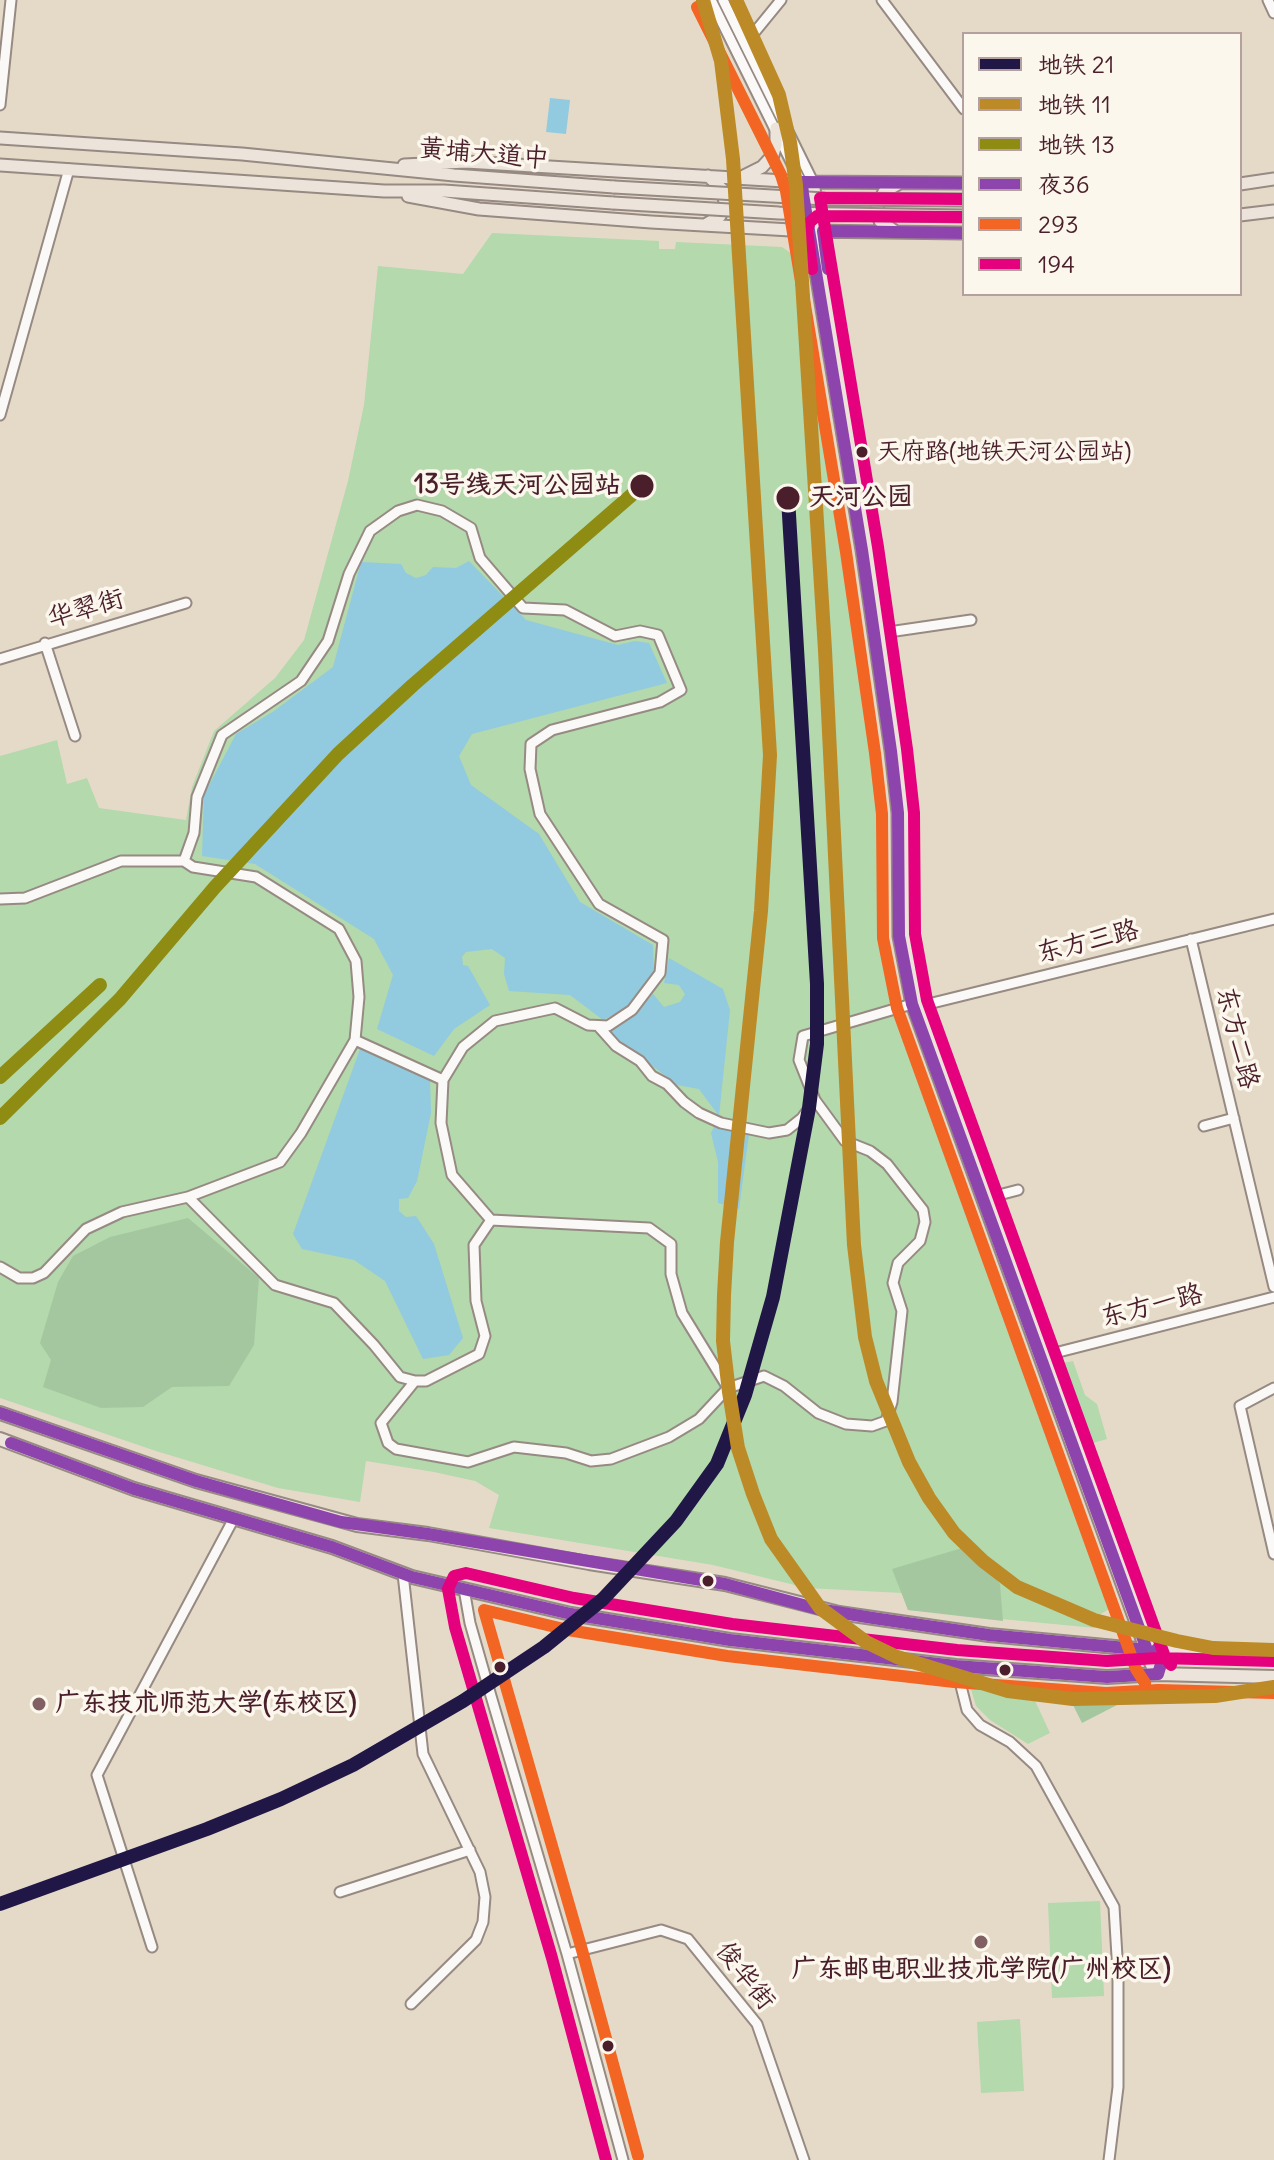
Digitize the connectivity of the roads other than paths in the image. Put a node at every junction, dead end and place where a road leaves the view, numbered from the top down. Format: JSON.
{"nodes":[{"id":1,"x":11,"y":0,"type":"edge"},
{"id":2,"x":711,"y":0,"type":"edge"},
{"id":3,"x":723,"y":0,"type":"edge"},
{"id":4,"x":781,"y":0,"type":"edge"},
{"id":5,"x":882,"y":0,"type":"edge"},
{"id":6,"x":1268,"y":0,"type":"edge"},
{"id":7,"x":1274,"y":13,"type":"edge"},
{"id":8,"x":745,"y":44,"type":"junction"},
{"id":9,"x":0,"y":105,"type":"edge"},
{"id":10,"x":962,"y":106,"type":"edge"},
{"id":11,"x":776,"y":128,"type":"junction"},
{"id":12,"x":0,"y":138,"type":"edge"},
{"id":13,"x":0,"y":165,"type":"edge"},
{"id":14,"x":388,"y":168,"type":"junction"},
{"id":15,"x":69,"y":169,"type":"junction"},
{"id":16,"x":708,"y":176,"type":"junction"},
{"id":17,"x":737,"y":178,"type":"junction"},
{"id":18,"x":1273,"y":179,"type":"edge"},
{"id":19,"x":1242,"y":181,"type":"edge"},
{"id":20,"x":807,"y":182,"type":"junction"},
{"id":21,"x":962,"y":183,"type":"edge"},
{"id":22,"x":898,"y":184,"type":"junction"},
{"id":23,"x":384,"y":191,"type":"junction"},
{"id":24,"x":962,"y":200,"type":"edge"},
{"id":25,"x":1242,"y":206,"type":"edge"},
{"id":26,"x":1274,"y":208,"type":"edge"},
{"id":27,"x":1242,"y":215,"type":"edge"},
{"id":28,"x":962,"y":216,"type":"edge"},
{"id":29,"x":704,"y":225,"type":"junction"},
{"id":30,"x":808,"y":231,"type":"junction"},
{"id":31,"x":823,"y":231,"type":"junction"},
{"id":32,"x":898,"y":233,"type":"junction"},
{"id":33,"x":962,"y":233,"type":"edge"},
{"id":34,"x":0,"y":415,"type":"edge"},
{"id":35,"x":186,"y":603,"type":"dead end"},
{"id":36,"x":971,"y":620,"type":"dead end"},
{"id":37,"x":878,"y":633,"type":"junction"},
{"id":38,"x":45,"y":643,"type":"junction"},
{"id":39,"x":0,"y":659,"type":"edge"},
{"id":40,"x":75,"y":736,"type":"dead end"},
{"id":41,"x":184,"y":861,"type":"junction"},
{"id":42,"x":0,"y":899,"type":"edge"},
{"id":43,"x":1274,"y":919,"type":"edge"},
{"id":44,"x":1191,"y":939,"type":"junction"},
{"id":45,"x":915,"y":1006,"type":"junction"},
{"id":46,"x":599,"y":1027,"type":"junction"},
{"id":47,"x":355,"y":1040,"type":"junction"},
{"id":48,"x":443,"y":1080,"type":"junction"},
{"id":49,"x":815,"y":1100,"type":"junction"},
{"id":50,"x":1234,"y":1118,"type":"junction"},
{"id":51,"x":1204,"y":1126,"type":"dead end"},
{"id":52,"x":1018,"y":1190,"type":"dead end"},
{"id":53,"x":188,"y":1197,"type":"junction"},
{"id":54,"x":991,"y":1197,"type":"junction"},
{"id":55,"x":491,"y":1220,"type":"junction"},
{"id":56,"x":0,"y":1267,"type":"edge"},
{"id":57,"x":1274,"y":1287,"type":"edge"},
{"id":58,"x":1274,"y":1297,"type":"edge"},
{"id":59,"x":1045,"y":1356,"type":"junction"},
{"id":60,"x":415,"y":1381,"type":"junction"},
{"id":61,"x":728,"y":1388,"type":"junction"},
{"id":62,"x":1274,"y":1388,"type":"edge"},
{"id":63,"x":0,"y":1413,"type":"edge"},
{"id":64,"x":0,"y":1439,"type":"edge"},
{"id":65,"x":233,"y":1520,"type":"junction"},
{"id":66,"x":1274,"y":1554,"type":"edge"},
{"id":67,"x":403,"y":1574,"type":"junction"},
{"id":68,"x":464,"y":1589,"type":"junction"},
{"id":69,"x":1152,"y":1650,"type":"junction"},
{"id":70,"x":1274,"y":1652,"type":"edge"},
{"id":71,"x":956,"y":1666,"type":"junction"},
{"id":72,"x":1158,"y":1674,"type":"junction"},
{"id":73,"x":1274,"y":1677,"type":"edge"},
{"id":74,"x":470,"y":1850,"type":"junction"},
{"id":75,"x":340,"y":1892,"type":"dead end"},
{"id":76,"x":152,"y":1947,"type":"dead end"},
{"id":77,"x":567,"y":1954,"type":"junction"},
{"id":78,"x":411,"y":2004,"type":"dead end"},
{"id":79,"x":623,"y":2160,"type":"edge"},
{"id":80,"x":804,"y":2160,"type":"edge"},
{"id":81,"x":1109,"y":2160,"type":"edge"}],
"edges":[{"from":1,"to":9,"type":"street"},
{"from":2,"to":11,"type":"street"},
{"from":3,"to":8,"type":"street"},
{"from":4,"to":8,"type":"street"},
{"from":5,"to":10,"type":"street"},
{"from":6,"to":7,"type":"street"},
{"from":8,"to":20,"type":"street"},
{"from":11,"to":17,"type":"main road"},
{"from":11,"to":20,"type":"street"},
{"from":12,"to":14,"type":"main road","name":"黄埔大道中"},
{"from":13,"to":15,"type":"main road","name":"黄埔大道中"},
{"from":14,"to":16,"type":"main road"},
{"from":14,"to":24,"type":"main road","name":"黄埔大道中","bridge":true},
{"from":15,"to":23,"type":"main road","name":"黄埔大道中"},
{"from":15,"to":34,"type":"street"},
{"from":16,"to":17,"type":"main road"},
{"from":16,"to":29,"type":"main road"},
{"from":17,"to":20,"type":"main road"},
{"from":18,"to":19,"type":"main road"},
{"from":20,"to":22,"type":"main road"},
{"from":20,"to":30,"type":"main road"},
{"from":20,"to":31,"type":"main road"},
{"from":21,"to":22,"type":"main road"},
{"from":22,"to":32,"type":"main road"},
{"from":23,"to":28,"type":"main road","name":"黄埔大道中","bridge":true},
{"from":23,"to":29,"type":"main road"},
{"from":25,"to":26,"type":"main road"},
{"from":26,"to":27,"type":"main road"},
{"from":29,"to":30,"type":"main road"},
{"from":30,"to":31,"type":"main road"},
{"from":30,"to":37,"type":"main road"},
{"from":31,"to":32,"type":"main road"},
{"from":31,"to":37,"type":"main road"},
{"from":32,"to":33,"type":"main road"},
{"from":35,"to":38,"type":"street","name":"华翠街"},
{"from":36,"to":37,"type":"street"},
{"from":37,"to":45,"type":"main road"},
{"from":38,"to":39,"type":"street","name":"华翠街"},
{"from":38,"to":40,"type":"street"},
{"from":41,"to":42,"type":"street"},
{"from":41,"to":46,"type":"street"},
{"from":41,"to":47,"type":"street"},
{"from":43,"to":44,"type":"street","name":"东方三路"},
{"from":44,"to":45,"type":"street","name":"东方三路"},
{"from":44,"to":50,"type":"street","name":"东方二路"},
{"from":45,"to":49,"type":"street","name":"东方三路"},
{"from":45,"to":54,"type":"main road"},
{"from":45,"to":59,"type":"main road"},
{"from":46,"to":48,"type":"street"},
{"from":46,"to":49,"type":"street"},
{"from":47,"to":48,"type":"street"},
{"from":47,"to":53,"type":"street"},
{"from":48,"to":55,"type":"street"},
{"from":49,"to":61,"type":"street"},
{"from":50,"to":51,"type":"street"},
{"from":50,"to":57,"type":"street","name":"东方二路"},
{"from":52,"to":54,"type":"street"},
{"from":53,"to":56,"type":"street"},
{"from":53,"to":60,"type":"street"},
{"from":54,"to":59,"type":"main road"},
{"from":55,"to":60,"type":"street"},
{"from":55,"to":61,"type":"street"},
{"from":58,"to":59,"type":"street","name":"东方一路"},
{"from":59,"to":69,"type":"main road"},
{"from":60,"to":61,"type":"street"},
{"from":62,"to":66,"type":"street"},
{"from":63,"to":69,"type":"highway"},
{"from":64,"to":65,"type":"highway"},
{"from":65,"to":67,"type":"highway"},
{"from":65,"to":76,"type":"street"},
{"from":67,"to":68,"type":"highway"},
{"from":67,"to":74,"type":"street"},
{"from":68,"to":71,"type":"highway"},
{"from":68,"to":77,"type":"street"},
{"from":69,"to":70,"type":"highway"},
{"from":69,"to":72,"type":"main road"},
{"from":71,"to":72,"type":"highway"},
{"from":71,"to":81,"type":"street"},
{"from":72,"to":73,"type":"highway"},
{"from":74,"to":75,"type":"street"},
{"from":74,"to":78,"type":"street"},
{"from":77,"to":79,"type":"street"},
{"from":77,"to":80,"type":"street","name":"俊华街"}]}
